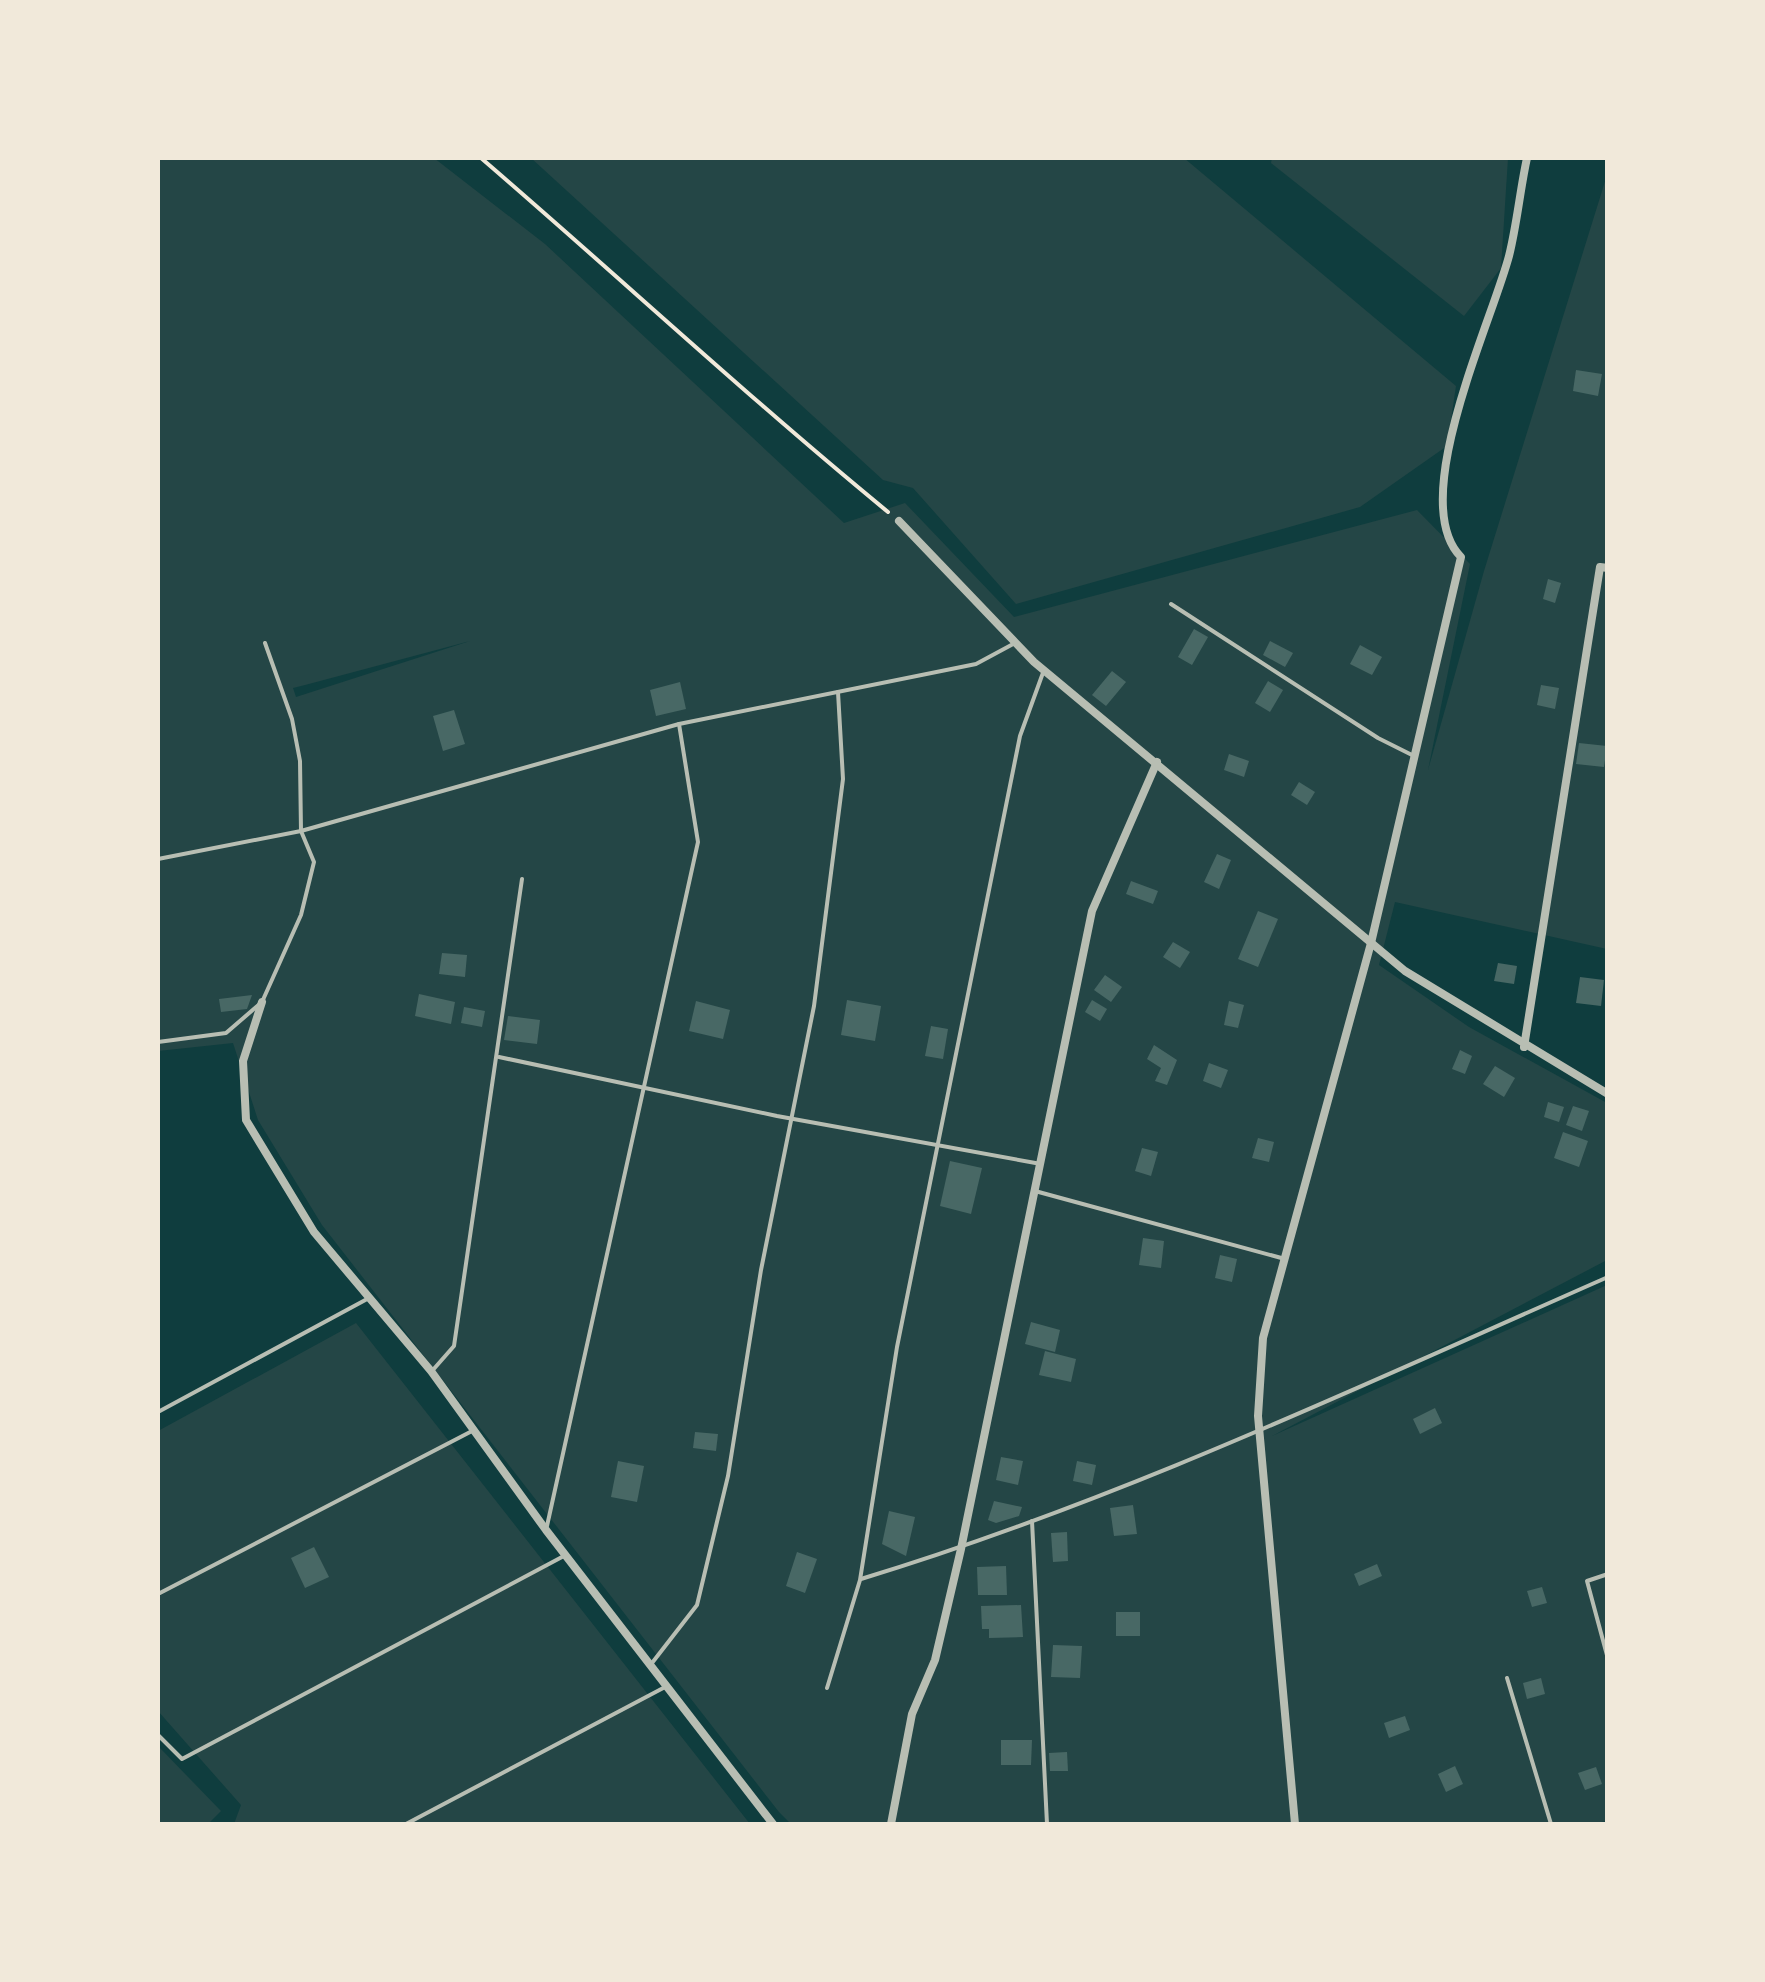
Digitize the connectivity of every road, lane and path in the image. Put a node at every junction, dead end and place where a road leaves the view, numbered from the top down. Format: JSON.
{"nodes":[{"id":1,"x":480,"y":158,"type":"edge"},
{"id":2,"x":1527,"y":158,"type":"edge"},
{"id":3,"x":899,"y":521,"type":"joint"},
{"id":4,"x":1604,"y":567,"type":"edge"},
{"id":5,"x":1171,"y":604,"type":"dead end"},
{"id":6,"x":1015,"y":642,"type":"junction"},
{"id":7,"x":266,"y":643,"type":"dead end"},
{"id":8,"x":1044,"y":670,"type":"junction"},
{"id":9,"x":838,"y":692,"type":"junction"},
{"id":10,"x":679,"y":724,"type":"junction"},
{"id":11,"x":1414,"y":756,"type":"junction"},
{"id":12,"x":1157,"y":762,"type":"junction"},
{"id":13,"x":301,"y":831,"type":"junction"},
{"id":14,"x":158,"y":859,"type":"edge"},
{"id":15,"x":522,"y":878,"type":"dead end"},
{"id":16,"x":1371,"y":943,"type":"junction"},
{"id":17,"x":262,"y":1002,"type":"junction"},
{"id":18,"x":158,"y":1042,"type":"edge"},
{"id":19,"x":1524,"y":1047,"type":"junction"},
{"id":20,"x":498,"y":1056,"type":"junction"},
{"id":21,"x":641,"y":1087,"type":"junction"},
{"id":22,"x":1608,"y":1094,"type":"edge"},
{"id":23,"x":790,"y":1119,"type":"junction"},
{"id":24,"x":938,"y":1147,"type":"junction"},
{"id":25,"x":1041,"y":1164,"type":"junction"},
{"id":26,"x":1035,"y":1191,"type":"junction"},
{"id":27,"x":1284,"y":1260,"type":"junction"},
{"id":28,"x":1608,"y":1278,"type":"edge"},
{"id":29,"x":369,"y":1298,"type":"junction"},
{"id":30,"x":432,"y":1371,"type":"junction"},
{"id":31,"x":158,"y":1412,"type":"edge"},
{"id":32,"x":474,"y":1430,"type":"junction"},
{"id":33,"x":1259,"y":1430,"type":"junction"},
{"id":34,"x":1032,"y":1520,"type":"junction"},
{"id":35,"x":546,"y":1530,"type":"junction"},
{"id":36,"x":960,"y":1549,"type":"junction"},
{"id":37,"x":566,"y":1555,"type":"junction"},
{"id":38,"x":1608,"y":1574,"type":"edge"},
{"id":39,"x":860,"y":1580,"type":"junction"},
{"id":40,"x":158,"y":1594,"type":"edge"},
{"id":41,"x":1608,"y":1659,"type":"edge"},
{"id":42,"x":651,"y":1664,"type":"junction"},
{"id":43,"x":1507,"y":1678,"type":"dead end"},
{"id":44,"x":668,"y":1686,"type":"junction"},
{"id":45,"x":827,"y":1688,"type":"dead end"},
{"id":46,"x":158,"y":1735,"type":"edge"},
{"id":47,"x":406,"y":1824,"type":"edge"},
{"id":48,"x":774,"y":1824,"type":"edge"},
{"id":49,"x":890,"y":1824,"type":"edge"},
{"id":50,"x":1047,"y":1824,"type":"edge"},
{"id":51,"x":1294,"y":1824,"type":"edge"},
{"id":52,"x":1551,"y":1824,"type":"edge"}],
"edges":[{"from":1,"to":3,"type":"path"},
{"from":2,"to":11,"type":"street"},
{"from":3,"to":6,"type":"street"},
{"from":4,"to":19,"type":"street"},
{"from":5,"to":11,"type":"lane"},
{"from":6,"to":8,"type":"street"},
{"from":6,"to":9,"type":"lane"},
{"from":7,"to":13,"type":"lane"},
{"from":8,"to":12,"type":"street"},
{"from":8,"to":24,"type":"lane"},
{"from":9,"to":10,"type":"lane"},
{"from":9,"to":23,"type":"lane"},
{"from":10,"to":13,"type":"lane"},
{"from":10,"to":21,"type":"lane"},
{"from":11,"to":16,"type":"street"},
{"from":12,"to":16,"type":"street"},
{"from":12,"to":25,"type":"street"},
{"from":13,"to":14,"type":"lane"},
{"from":13,"to":17,"type":"lane"},
{"from":15,"to":20,"type":"lane"},
{"from":16,"to":19,"type":"street"},
{"from":16,"to":27,"type":"street"},
{"from":17,"to":18,"type":"lane"},
{"from":17,"to":29,"type":"street"},
{"from":19,"to":22,"type":"street"},
{"from":20,"to":21,"type":"lane"},
{"from":20,"to":30,"type":"lane"},
{"from":21,"to":23,"type":"lane"},
{"from":21,"to":35,"type":"lane"},
{"from":23,"to":24,"type":"lane"},
{"from":23,"to":42,"type":"lane"},
{"from":24,"to":25,"type":"lane"},
{"from":24,"to":39,"type":"lane"},
{"from":25,"to":26,"type":"street"},
{"from":26,"to":27,"type":"lane"},
{"from":26,"to":36,"type":"street"},
{"from":27,"to":33,"type":"street"},
{"from":28,"to":33,"type":"lane"},
{"from":29,"to":30,"type":"street"},
{"from":29,"to":31,"type":"lane"},
{"from":30,"to":32,"type":"street"},
{"from":32,"to":35,"type":"street"},
{"from":32,"to":40,"type":"lane"},
{"from":33,"to":34,"type":"lane"},
{"from":33,"to":51,"type":"street"},
{"from":34,"to":36,"type":"lane"},
{"from":34,"to":50,"type":"lane"},
{"from":35,"to":37,"type":"street"},
{"from":36,"to":39,"type":"lane"},
{"from":36,"to":49,"type":"street"},
{"from":37,"to":42,"type":"street"},
{"from":37,"to":46,"type":"lane"},
{"from":38,"to":41,"type":"lane"},
{"from":39,"to":45,"type":"lane"},
{"from":42,"to":44,"type":"street"},
{"from":43,"to":52,"type":"lane"},
{"from":44,"to":47,"type":"lane"},
{"from":44,"to":48,"type":"street"}]}
